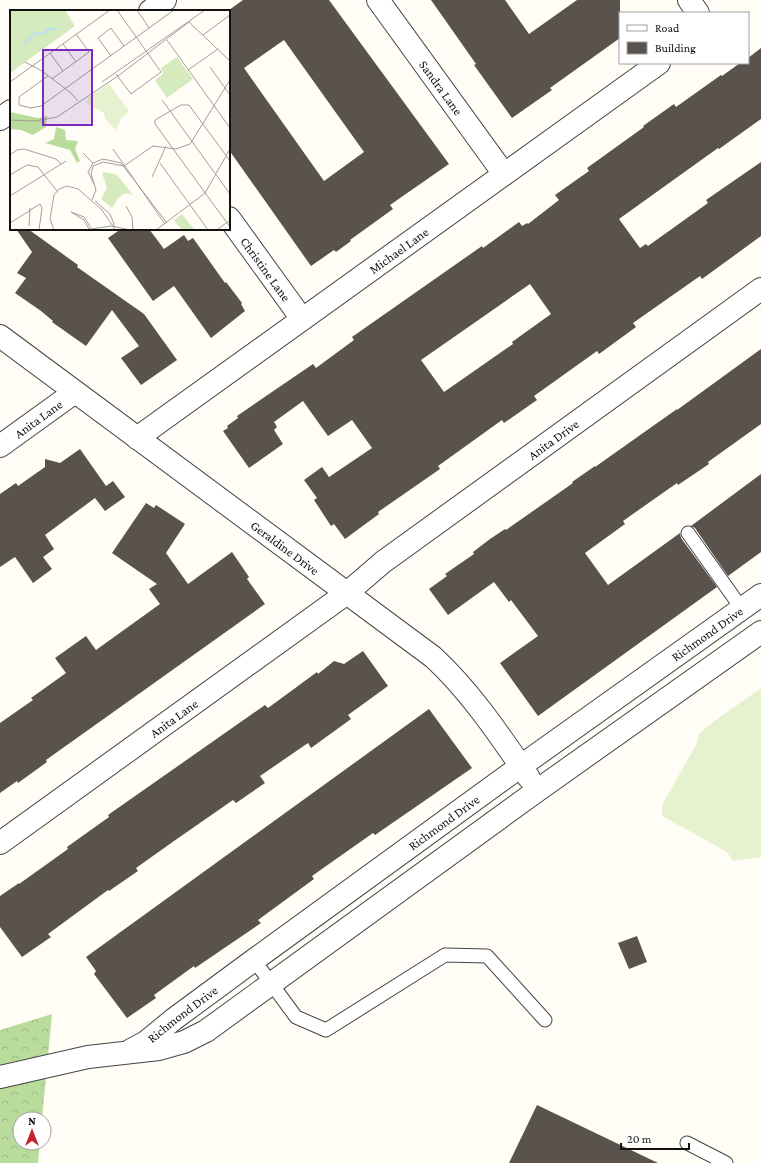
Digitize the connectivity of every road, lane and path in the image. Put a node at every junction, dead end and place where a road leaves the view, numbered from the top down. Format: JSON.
{"nodes":[{"id":1,"x":165,"y":0,"type":"edge"},
{"id":2,"x":378,"y":0,"type":"edge"},
{"id":3,"x":689,"y":0,"type":"edge"},
{"id":4,"x":151,"y":10,"type":"edge"},
{"id":5,"x":697,"y":12,"type":"edge"},
{"id":6,"x":658,"y":64,"type":"edge"},
{"id":7,"x":10,"y":112,"type":"edge"},
{"id":8,"x":0,"y":119,"type":"edge"},
{"id":9,"x":504,"y":174,"type":"junction"},
{"id":10,"x":230,"y":219,"type":"edge"},
{"id":11,"x":761,"y":289,"type":"edge"},
{"id":12,"x":302,"y":319,"type":"junction"},
{"id":13,"x":0,"y":336,"type":"edge"},
{"id":14,"x":75,"y":392,"type":"junction"},
{"id":15,"x":137,"y":438,"type":"junction"},
{"id":16,"x":0,"y":446,"type":"edge"},
{"id":17,"x":688,"y":533,"type":"dead end"},
{"id":18,"x":347,"y":593,"type":"junction"},
{"id":19,"x":761,"y":595,"type":"edge"},
{"id":20,"x":742,"y":609,"type":"junction"},
{"id":21,"x":761,"y":632,"type":"edge"},
{"id":22,"x":521,"y":766,"type":"junction"},
{"id":23,"x":538,"y":790,"type":"junction"},
{"id":24,"x":0,"y":843,"type":"edge"},
{"id":25,"x":254,"y":960,"type":"junction"},
{"id":26,"x":271,"y":983,"type":"junction"},
{"id":27,"x":545,"y":1020,"type":"dead end"},
{"id":28,"x":128,"y":1052,"type":"junction"},
{"id":29,"x":0,"y":1077,"type":"edge"},
{"id":30,"x":687,"y":1143,"type":"dead end"},
{"id":31,"x":726,"y":1163,"type":"edge"}],
"edges":[{"from":1,"to":4,"type":"street"},
{"from":2,"to":9,"type":"street","name":"Sandra Lane"},
{"from":3,"to":5,"type":"street"},
{"from":6,"to":9,"type":"street","name":"Michael Lane"},
{"from":7,"to":8,"type":"street"},
{"from":9,"to":12,"type":"street","name":"Michael Lane"},
{"from":10,"to":12,"type":"street","name":"Christine Lane"},
{"from":11,"to":18,"type":"street","name":"Anita Drive"},
{"from":12,"to":15,"type":"street","name":"Michael Lane"},
{"from":13,"to":14,"type":"street","name":"Geraldine Drive"},
{"from":14,"to":15,"type":"street","name":"Geraldine Drive"},
{"from":14,"to":16,"type":"street","name":"Anita Lane"},
{"from":15,"to":18,"type":"street","name":"Geraldine Drive"},
{"from":17,"to":20,"type":"lane"},
{"from":18,"to":22,"type":"street","name":"Geraldine Drive"},
{"from":18,"to":24,"type":"street","name":"Anita Lane"},
{"from":19,"to":20,"type":"street","name":"Richmond Drive"},
{"from":20,"to":22,"type":"street","name":"Richmond Drive"},
{"from":21,"to":23,"type":"street","name":"Richmond Drive"},
{"from":22,"to":23,"type":"street","name":"Geraldine Drive"},
{"from":22,"to":25,"type":"street","name":"Richmond Drive"},
{"from":23,"to":26,"type":"street","name":"Richmond Drive"},
{"from":25,"to":26,"type":"lane"},
{"from":25,"to":28,"type":"street","name":"Richmond Drive"},
{"from":26,"to":27,"type":"lane"},
{"from":26,"to":28,"type":"street","name":"Richmond Drive"},
{"from":28,"to":29,"type":"street","name":"Richmond Drive"},
{"from":30,"to":31,"type":"lane"}]}
